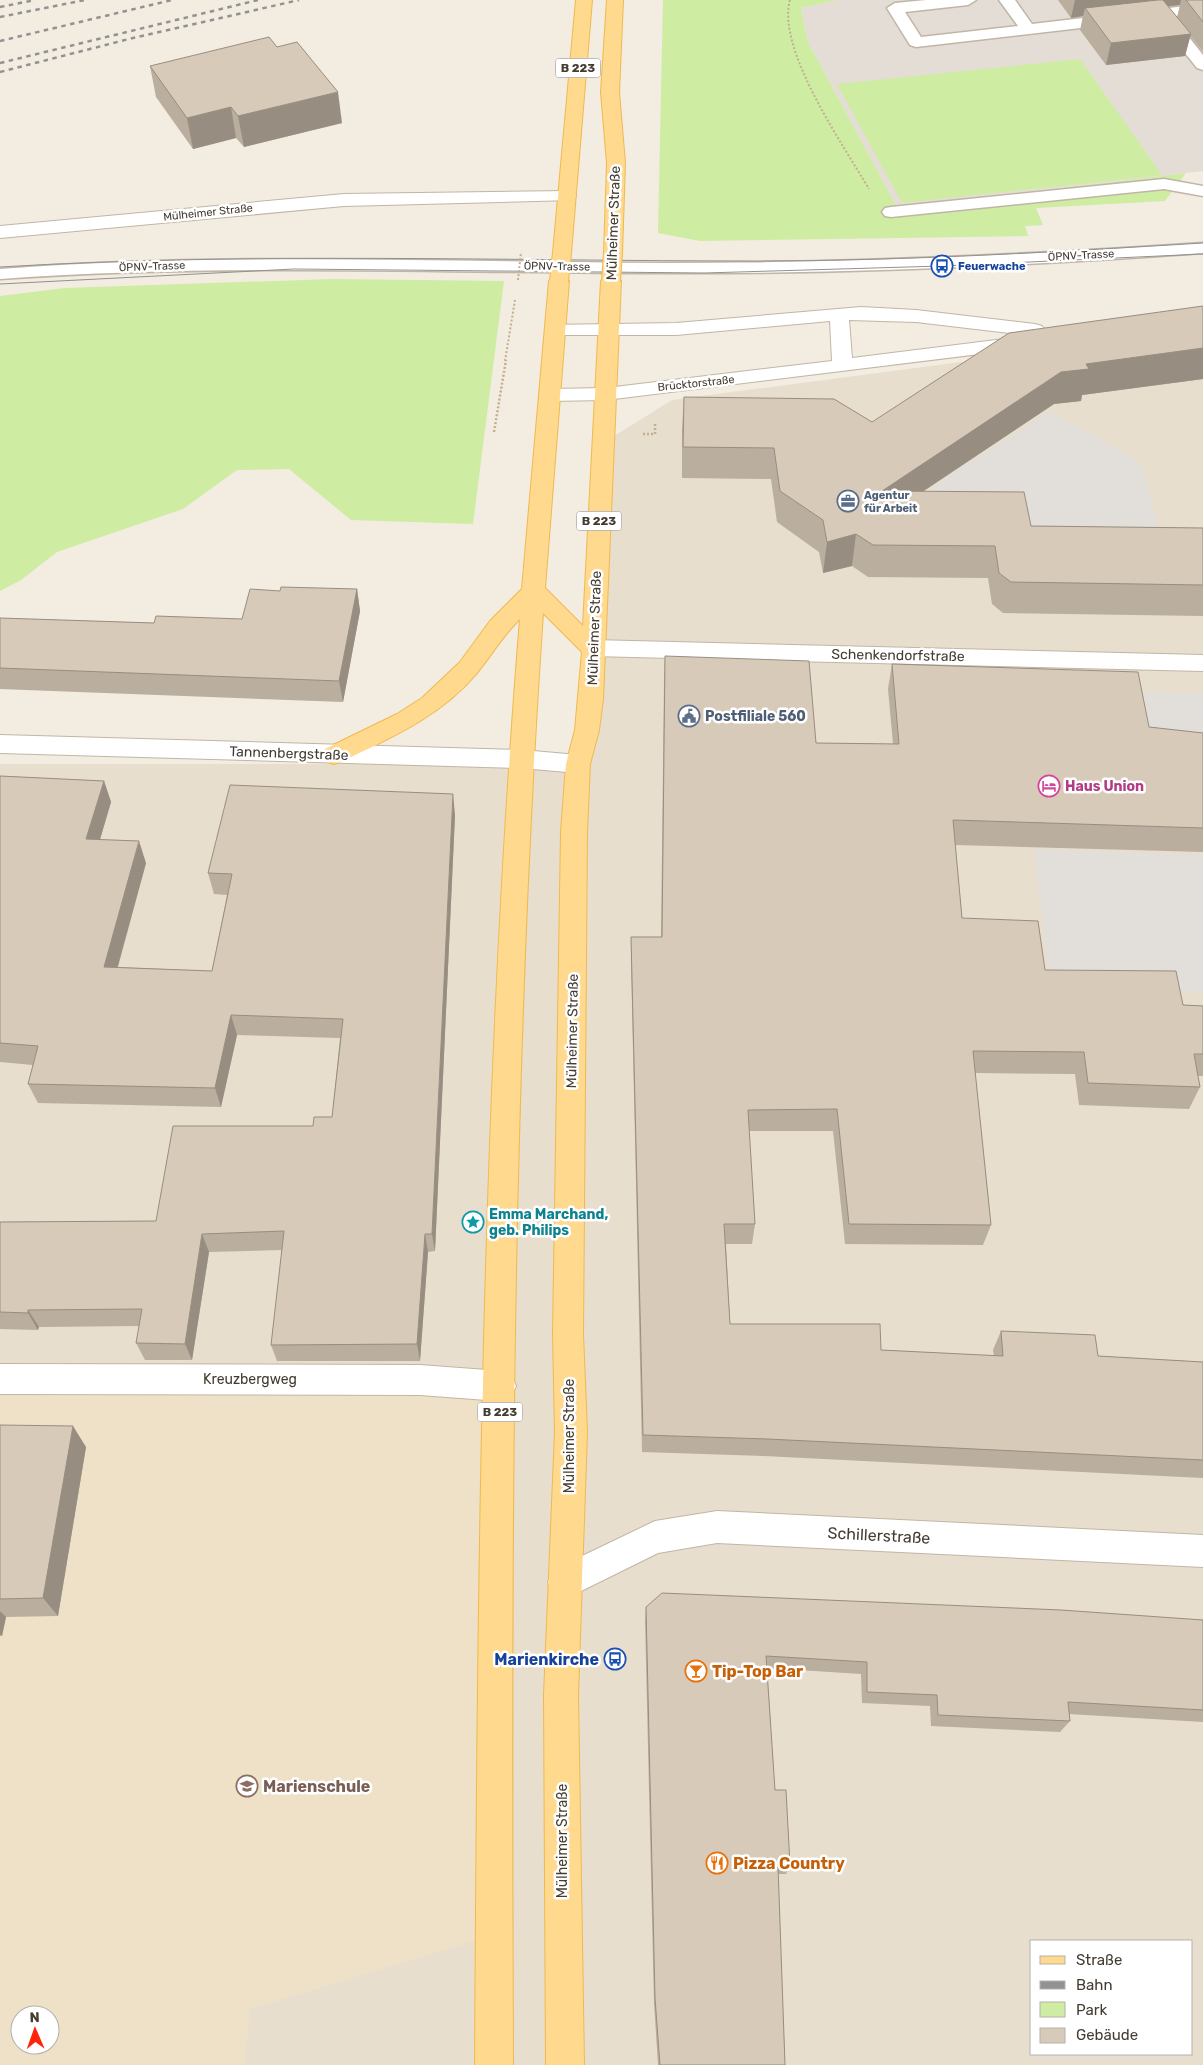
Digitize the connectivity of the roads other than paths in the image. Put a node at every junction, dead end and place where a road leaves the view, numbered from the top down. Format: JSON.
{"nodes":[{"id":1,"x":584,"y":0,"type":"edge"},
{"id":2,"x":615,"y":0,"type":"edge"},
{"id":3,"x":968,"y":0,"type":"edge"},
{"id":4,"x":1007,"y":0,"type":"edge"},
{"id":5,"x":1203,"y":9,"type":"edge"},
{"id":6,"x":1161,"y":13,"type":"junction"},
{"id":7,"x":1028,"y":29,"type":"junction"},
{"id":8,"x":1203,"y":65,"type":"edge"},
{"id":9,"x":1203,"y":191,"type":"edge"},
{"id":10,"x":567,"y":196,"type":"junction"},
{"id":11,"x":891,"y":212,"type":"road end"},
{"id":12,"x":0,"y":232,"type":"edge"},
{"id":13,"x":1203,"y":248,"type":"edge"},
{"id":14,"x":0,"y":274,"type":"edge"},
{"id":15,"x":839,"y":314,"type":"junction"},
{"id":16,"x":555,"y":329,"type":"junction"},
{"id":17,"x":609,"y":330,"type":"junction"},
{"id":18,"x":913,"y":337,"type":"junction"},
{"id":19,"x":842,"y":366,"type":"junction"},
{"id":20,"x":606,"y":394,"type":"junction"},
{"id":21,"x":550,"y":395,"type":"junction"},
{"id":22,"x":534,"y":591,"type":"junction"},
{"id":23,"x":592,"y":648,"type":"junction"},
{"id":24,"x":1203,"y":663,"type":"edge"},
{"id":25,"x":0,"y":744,"type":"edge"},
{"id":26,"x":334,"y":754,"type":"junction"},
{"id":27,"x":522,"y":759,"type":"junction"},
{"id":28,"x":578,"y":764,"type":"junction"},
{"id":29,"x":0,"y":1379,"type":"edge"},
{"id":30,"x":500,"y":1386,"type":"junction"},
{"id":31,"x":1203,"y":1551,"type":"edge"},
{"id":32,"x":566,"y":1582,"type":"junction"},
{"id":33,"x":494,"y":2065,"type":"edge"},
{"id":34,"x":565,"y":2065,"type":"edge"}],
"edges":[{"from":1,"to":10,"type":"main road","number":"B 223"},
{"from":2,"to":17,"type":"main road","name":"Mülheimer Straße","number":"B 223","bridge":true},
{"from":3,"to":7,"type":"lane"},
{"from":4,"to":7,"type":"lane"},
{"from":5,"to":6,"type":"lane"},
{"from":6,"to":7,"type":"lane"},
{"from":6,"to":8,"type":"lane"},
{"from":9,"to":11,"type":"lane"},
{"from":10,"to":12,"type":"street","name":"Mülheimer Straße"},
{"from":10,"to":16,"type":"main road","number":"B 223","bridge":true},
{"from":13,"to":14,"type":"lane","name":"ÖPNV-Trasse"},
{"from":15,"to":17,"type":"street","name":"Brücktorstraße"},
{"from":15,"to":18,"type":"street","name":"Brücktorstraße"},
{"from":15,"to":19,"type":"street"},
{"from":16,"to":17,"type":"street","name":"Brücktorstraße"},
{"from":16,"to":21,"type":"main road","number":"B 223"},
{"from":17,"to":20,"type":"main road","name":"Mülheimer Straße","number":"B 223"},
{"from":18,"to":18,"type":"street","name":"Brücktorstraße"},
{"from":18,"to":19,"type":"street","name":"Brücktorstraße"},
{"from":19,"to":20,"type":"street","name":"Brücktorstraße"},
{"from":20,"to":21,"type":"street","name":"Brücktorstraße"},
{"from":20,"to":23,"type":"main road","name":"Mülheimer Straße","number":"B 223"},
{"from":21,"to":22,"type":"main road","number":"B 223"},
{"from":22,"to":23,"type":"main road"},
{"from":22,"to":26,"type":"main road"},
{"from":22,"to":27,"type":"main road","number":"B 223"},
{"from":23,"to":24,"type":"street","name":"Schenkendorfstraße"},
{"from":23,"to":28,"type":"main road","name":"Mülheimer Straße","number":"B 223"},
{"from":25,"to":26,"type":"street","name":"Tannenbergstraße"},
{"from":26,"to":27,"type":"street","name":"Tannenbergstraße"},
{"from":27,"to":28,"type":"street","name":"Tannenbergstraße"},
{"from":27,"to":30,"type":"main road","number":"B 223"},
{"from":28,"to":32,"type":"main road","name":"Mülheimer Straße","number":"B 223"},
{"from":29,"to":30,"type":"street","name":"Kreuzbergweg"},
{"from":30,"to":33,"type":"main road","number":"B 223"},
{"from":31,"to":32,"type":"street","name":"Schillerstraße"},
{"from":32,"to":34,"type":"main road","name":"Mülheimer Straße","number":"B 223"}]}
